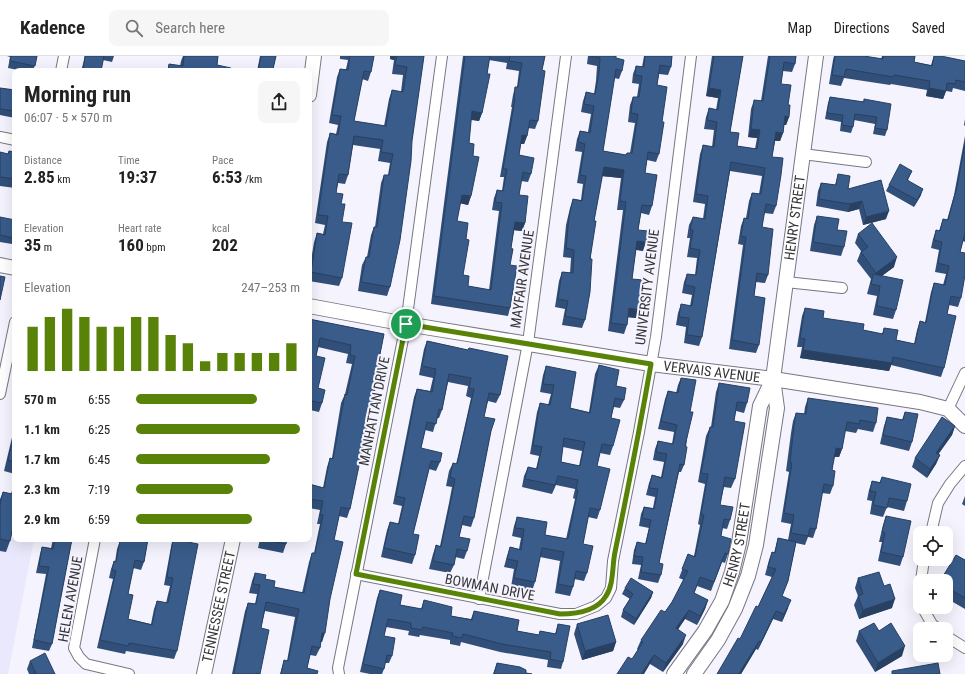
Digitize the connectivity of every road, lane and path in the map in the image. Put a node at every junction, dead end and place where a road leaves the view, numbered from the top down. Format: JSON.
{"nodes":[{"id":1,"x":64,"y":56,"type":"edge"},
{"id":2,"x":314,"y":56,"type":"edge"},
{"id":3,"x":442,"y":56,"type":"edge"},
{"id":4,"x":566,"y":56,"type":"edge"},
{"id":5,"x":691,"y":56,"type":"edge"},
{"id":6,"x":816,"y":56,"type":"edge"},
{"id":7,"x":62,"y":68,"type":"edge"},
{"id":8,"x":312,"y":72,"type":"edge"},
{"id":9,"x":0,"y":137,"type":"edge"},
{"id":10,"x":12,"y":139,"type":"edge"},
{"id":11,"x":803,"y":154,"type":"junction"},
{"id":12,"x":866,"y":162,"type":"dead end"},
{"id":13,"x":0,"y":265,"type":"edge"},
{"id":14,"x":12,"y":267,"type":"edge"},
{"id":15,"x":786,"y":282,"type":"junction"},
{"id":16,"x":842,"y":288,"type":"dead end"},
{"id":17,"x":312,"y":307,"type":"edge"},
{"id":18,"x":406,"y":324,"type":"junction"},
{"id":19,"x":12,"y":336,"type":"edge"},
{"id":20,"x":528,"y":344,"type":"junction"},
{"id":21,"x":651,"y":364,"type":"junction"},
{"id":22,"x":965,"y":374,"type":"edge"},
{"id":23,"x":773,"y":379,"type":"junction"},
{"id":24,"x":0,"y":393,"type":"edge"},
{"id":25,"x":948,"y":409,"type":"junction"},
{"id":26,"x":965,"y":426,"type":"edge"},
{"id":27,"x":965,"y":466,"type":"edge"},
{"id":28,"x":933,"y":526,"type":"edge"},
{"id":29,"x":94,"y":542,"type":"edge"},
{"id":30,"x":232,"y":542,"type":"edge"},
{"id":31,"x":356,"y":574,"type":"junction"},
{"id":32,"x":610,"y":590,"type":"joint"},
{"id":33,"x":479,"y":599,"type":"junction"},
{"id":34,"x":953,"y":640,"type":"edge"},
{"id":35,"x":965,"y":648,"type":"edge"},
{"id":36,"x":129,"y":674,"type":"edge"},
{"id":37,"x":204,"y":674,"type":"edge"},
{"id":38,"x":339,"y":674,"type":"edge"},
{"id":39,"x":674,"y":674,"type":"edge"},
{"id":40,"x":694,"y":674,"type":"edge"}],
"edges":[{"from":1,"to":7,"type":"street"},
{"from":2,"to":8,"type":"street"},
{"from":3,"to":18,"type":"street","name":"MANHATTAN DRIVE"},
{"from":4,"to":20,"type":"street","name":"MAYFAIR AVENUE"},
{"from":5,"to":21,"type":"street","name":"UNIVERSITY AVENUE"},
{"from":6,"to":11,"type":"street","name":"HENRY STREET"},
{"from":9,"to":10,"type":"street"},
{"from":11,"to":12,"type":"street"},
{"from":11,"to":15,"type":"street","name":"HENRY STREET"},
{"from":13,"to":14,"type":"street"},
{"from":15,"to":16,"type":"street"},
{"from":15,"to":23,"type":"street","name":"HENRY STREET"},
{"from":17,"to":18,"type":"street","name":"VERVAIS AVENUE"},
{"from":18,"to":20,"type":"street","name":"VERVAIS AVENUE"},
{"from":18,"to":31,"type":"street","name":"MANHATTAN DRIVE"},
{"from":19,"to":24,"type":"street"},
{"from":20,"to":21,"type":"street","name":"VERVAIS AVENUE"},
{"from":20,"to":33,"type":"street","name":"MAYFAIR AVENUE"},
{"from":21,"to":23,"type":"street","name":"VERVAIS AVENUE"},
{"from":21,"to":32,"type":"street","name":"UNIVERSITY AVENUE"},
{"from":22,"to":25,"type":"street"},
{"from":23,"to":25,"type":"street","name":"VERVAIS AVENUE"},
{"from":23,"to":39,"type":"street","name":"HENRY STREET"},
{"from":23,"to":40,"type":"street","name":"HENRY STREET"},
{"from":25,"to":26,"type":"street"},
{"from":27,"to":28,"type":"street"},
{"from":29,"to":36,"type":"street","name":"HELEN AVENUE"},
{"from":30,"to":37,"type":"street","name":"TENNESSEE STREET"},
{"from":31,"to":33,"type":"street","name":"BOWMAN DRIVE"},
{"from":31,"to":38,"type":"street","name":"MANHATTAN DRIVE"},
{"from":32,"to":33,"type":"street","name":"BOWMAN DRIVE"},
{"from":34,"to":35,"type":"street"}]}
